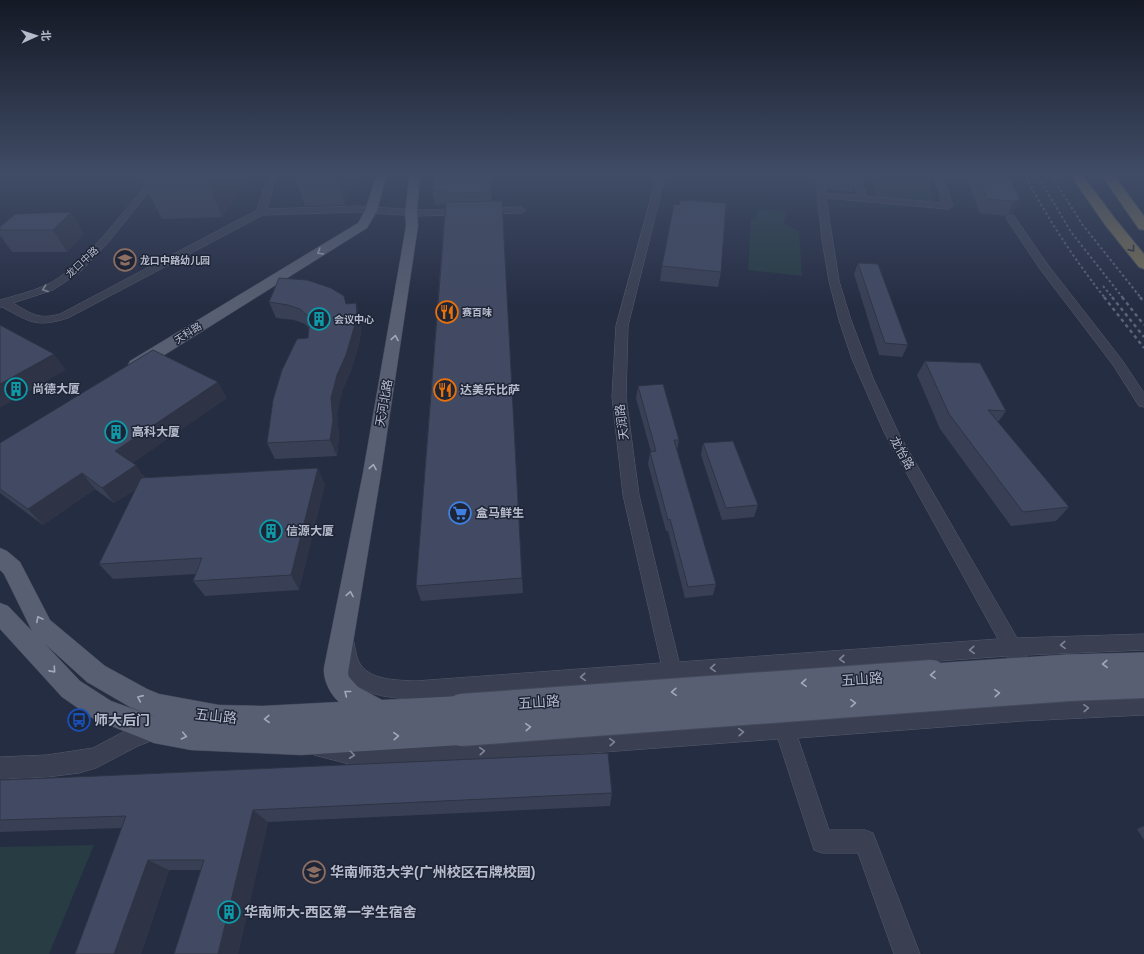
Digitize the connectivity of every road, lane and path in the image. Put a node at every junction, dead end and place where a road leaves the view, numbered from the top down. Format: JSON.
{"nodes":[{"id":1,"x":123,"y":218,"type":"edge"},
{"id":2,"x":251,"y":218,"type":"edge"},
{"id":3,"x":367,"y":218,"type":"edge"},
{"id":4,"x":411,"y":218,"type":"edge"},
{"id":5,"x":650,"y":218,"type":"edge"},
{"id":6,"x":824,"y":218,"type":"edge"},
{"id":7,"x":1011,"y":218,"type":"dead end"},
{"id":8,"x":1107,"y":218,"type":"edge"},
{"id":9,"x":1138,"y":218,"type":"edge"},
{"id":10,"x":1144,"y":226,"type":"edge"},
{"id":11,"x":1144,"y":264,"type":"edge"},
{"id":12,"x":2,"y":303,"type":"edge"},
{"id":13,"x":126,"y":371,"type":"edge"},
{"id":14,"x":1144,"y":402,"type":"edge"},
{"id":15,"x":0,"y":557,"type":"edge"},
{"id":16,"x":0,"y":613,"type":"edge"},
{"id":17,"x":343,"y":633,"type":"junction"},
{"id":18,"x":1144,"y":642,"type":"edge"},
{"id":19,"x":1011,"y":647,"type":"junction"},
{"id":20,"x":1144,"y":663,"type":"edge"},
{"id":21,"x":672,"y":671,"type":"junction"},
{"id":22,"x":1144,"y":684,"type":"edge"},
{"id":23,"x":1144,"y":705,"type":"edge"},
{"id":24,"x":1048,"y":710,"type":"junction"},
{"id":25,"x":381,"y":713,"type":"junction"},
{"id":26,"x":461,"y":720,"type":"junction"},
{"id":27,"x":785,"y":729,"type":"junction"},
{"id":28,"x":154,"y":730,"type":"junction"},
{"id":29,"x":301,"y":742,"type":"junction"},
{"id":30,"x":0,"y":768,"type":"edge"},
{"id":31,"x":907,"y":954,"type":"edge"}],
"edges":[{"from":1,"to":12,"type":"street","name":"龙口中路","one_way":true},
{"from":2,"to":12,"type":"street"},
{"from":3,"to":13,"type":"main road","name":"天科路","one_way":true},
{"from":17,"to":4,"type":"main road","name":"天河北路","one_way":true},
{"from":5,"to":21,"type":"street","name":"天润路"},
{"from":6,"to":19,"type":"street","name":"龙怡路"},
{"from":7,"to":14,"type":"street"},
{"from":8,"to":11,"type":"highway","one_way":true},
{"from":9,"to":10,"type":"highway"},
{"from":25,"to":15,"type":"main road","name":"五山路","one_way":true},
{"from":16,"to":28,"type":"main road","name":"五山路","one_way":true},
{"from":21,"to":17,"type":"street","one_way":true},
{"from":25,"to":17,"type":"main road","name":"天河北路","one_way":true},
{"from":18,"to":19,"type":"street","one_way":true},
{"from":19,"to":21,"type":"street","one_way":true},
{"from":19,"to":24,"type":"street","name":"龙怡路"},
{"from":20,"to":26,"type":"main road","name":"五山路","one_way":true,"bridge":true},
{"from":26,"to":22,"type":"main road","name":"五山路","one_way":true,"bridge":true},
{"from":24,"to":23,"type":"street","one_way":true},
{"from":24,"to":27,"type":"street"},
{"from":25,"to":26,"type":"main road","name":"五山路"},
{"from":29,"to":26,"type":"main road","name":"五山路","one_way":true},
{"from":29,"to":27,"type":"street","one_way":true},
{"from":27,"to":31,"type":"street"},
{"from":28,"to":29,"type":"main road","name":"五山路","one_way":true},
{"from":28,"to":30,"type":"street"}]}
